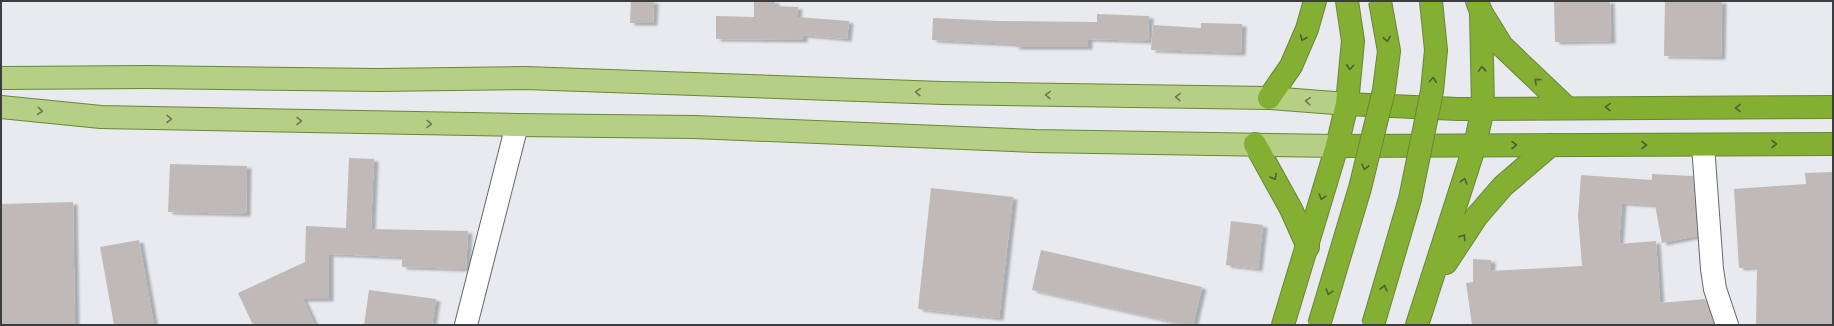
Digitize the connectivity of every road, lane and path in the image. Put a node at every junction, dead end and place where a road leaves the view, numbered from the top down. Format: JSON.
{"nodes":[{"id":1,"x":1315,"y":1,"type":"edge"},
{"id":2,"x":1347,"y":1,"type":"edge"},
{"id":3,"x":1380,"y":1,"type":"edge"},
{"id":4,"x":1431,"y":1,"type":"edge"},
{"id":5,"x":1479,"y":7,"type":"edge"},
{"id":6,"x":1,"y":78,"type":"edge"},
{"id":7,"x":1268,"y":98,"type":"junction"},
{"id":8,"x":1347,"y":104,"type":"junction"},
{"id":9,"x":1,"y":107,"type":"edge"},
{"id":10,"x":1566,"y":107,"type":"junction"},
{"id":11,"x":1833,"y":107,"type":"edge"},
{"id":12,"x":1483,"y":108,"type":"junction"},
{"id":13,"x":517,"y":125,"type":"junction"},
{"id":14,"x":1254,"y":144,"type":"junction"},
{"id":15,"x":1833,"y":144,"type":"edge"},
{"id":16,"x":1475,"y":145,"type":"junction"},
{"id":17,"x":1551,"y":145,"type":"junction"},
{"id":18,"x":1703,"y":145,"type":"junction"},
{"id":19,"x":1337,"y":146,"type":"junction"},
{"id":20,"x":1308,"y":246,"type":"junction"},
{"id":21,"x":1428,"y":294,"type":"junction"},
{"id":22,"x":466,"y":325,"type":"edge"},
{"id":23,"x":1283,"y":325,"type":"edge"},
{"id":24,"x":1319,"y":325,"type":"edge"},
{"id":25,"x":1373,"y":325,"type":"edge"},
{"id":26,"x":1417,"y":325,"type":"edge"},
{"id":27,"x":1727,"y":325,"type":"edge"}],
"edges":[{"from":1,"to":7,"type":"highway","one_way":true},
{"from":2,"to":8,"type":"highway","one_way":true},
{"from":3,"to":24,"type":"highway","one_way":true,"bridge":true},
{"from":25,"to":4,"type":"highway","one_way":true,"bridge":true},
{"from":10,"to":5,"type":"highway","one_way":true},
{"from":12,"to":5,"type":"highway","one_way":true},
{"from":7,"to":6,"type":"main road","one_way":true},
{"from":8,"to":7,"type":"main road","one_way":true},
{"from":8,"to":12,"type":"highway"},
{"from":8,"to":19,"type":"highway"},
{"from":9,"to":13,"type":"main road","one_way":true},
{"from":11,"to":10,"type":"highway","one_way":true},
{"from":10,"to":12,"type":"highway"},
{"from":12,"to":16,"type":"highway"},
{"from":13,"to":14,"type":"main road"},
{"from":13,"to":22,"type":"street"},
{"from":14,"to":19,"type":"main road"},
{"from":14,"to":20,"type":"highway","one_way":true},
{"from":18,"to":15,"type":"highway","one_way":true},
{"from":16,"to":17,"type":"highway","one_way":true},
{"from":16,"to":19,"type":"highway"},
{"from":21,"to":16,"type":"highway","one_way":true},
{"from":17,"to":18,"type":"highway","one_way":true},
{"from":21,"to":17,"type":"highway","one_way":true},
{"from":18,"to":27,"type":"street"},
{"from":19,"to":20,"type":"highway","one_way":true},
{"from":20,"to":23,"type":"highway"},
{"from":21,"to":26,"type":"highway"}]}
